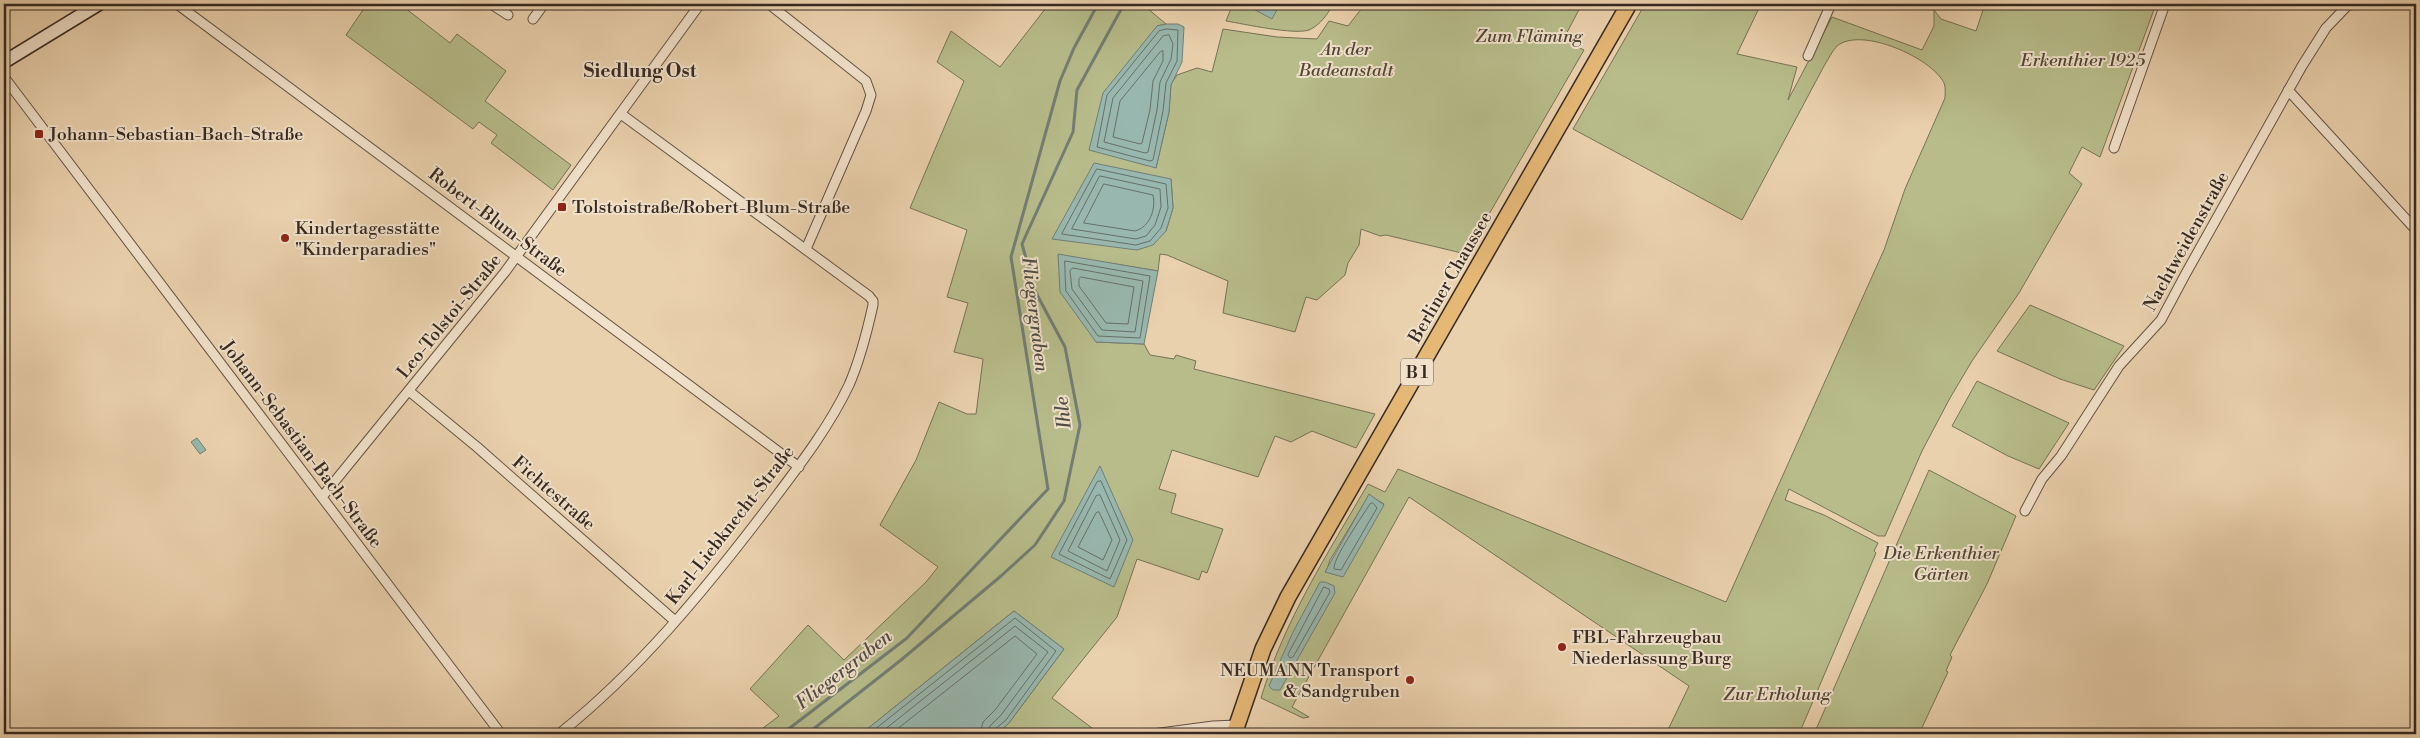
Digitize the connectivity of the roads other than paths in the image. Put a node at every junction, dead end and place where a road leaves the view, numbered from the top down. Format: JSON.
{"nodes":[{"id":1,"x":98,"y":4,"type":"edge"},
{"id":2,"x":177,"y":4,"type":"edge"},
{"id":3,"x":491,"y":4,"type":"edge"},
{"id":4,"x":544,"y":4,"type":"edge"},
{"id":5,"x":700,"y":4,"type":"edge"},
{"id":6,"x":769,"y":4,"type":"edge"},
{"id":7,"x":1629,"y":4,"type":"edge"},
{"id":8,"x":1831,"y":4,"type":"edge"},
{"id":9,"x":2165,"y":4,"type":"edge"},
{"id":10,"x":2348,"y":4,"type":"edge"},
{"id":11,"x":508,"y":15,"type":"dead end"},
{"id":12,"x":533,"y":19,"type":"dead end"},
{"id":13,"x":1808,"y":56,"type":"dead end"},
{"id":14,"x":4,"y":62,"type":"edge"},
{"id":15,"x":4,"y":77,"type":"edge"},
{"id":16,"x":2288,"y":90,"type":"junction"},
{"id":17,"x":621,"y":114,"type":"junction"},
{"id":18,"x":2114,"y":148,"type":"dead end"},
{"id":19,"x":2416,"y":230,"type":"edge"},
{"id":20,"x":806,"y":250,"type":"junction"},
{"id":21,"x":518,"y":256,"type":"junction"},
{"id":22,"x":409,"y":391,"type":"junction"},
{"id":23,"x":799,"y":466,"type":"junction"},
{"id":24,"x":322,"y":497,"type":"junction"},
{"id":25,"x":2025,"y":511,"type":"dead end"},
{"id":26,"x":674,"y":622,"type":"junction"},
{"id":27,"x":1235,"y":730,"type":"edge"},
{"id":28,"x":501,"y":734,"type":"edge"},
{"id":29,"x":559,"y":734,"type":"edge"},
{"id":30,"x":1153,"y":734,"type":"edge"}],
"edges":[{"from":1,"to":14,"type":"main road"},
{"from":2,"to":21,"type":"street","name":"Robert-Blum-Straße"},
{"from":3,"to":11,"type":"street"},
{"from":4,"to":12,"type":"street"},
{"from":5,"to":17,"type":"street","name":"Leo-Tolstoi-Straße"},
{"from":6,"to":20,"type":"street"},
{"from":7,"to":27,"type":"main road","name":"Berliner Chaussee","number":"B 1"},
{"from":8,"to":13,"type":"street"},
{"from":9,"to":18,"type":"street"},
{"from":10,"to":16,"type":"street","name":"Nachtweidenstraße"},
{"from":15,"to":24,"type":"street","name":"Johann-Sebastian-Bach-Straße"},
{"from":16,"to":19,"type":"street"},
{"from":16,"to":25,"type":"street","name":"Nachtweidenstraße"},
{"from":17,"to":20,"type":"street"},
{"from":17,"to":21,"type":"street","name":"Leo-Tolstoi-Straße"},
{"from":20,"to":23,"type":"street","name":"Karl-Liebknecht-Straße"},
{"from":21,"to":22,"type":"street","name":"Leo-Tolstoi-Straße"},
{"from":21,"to":23,"type":"street","name":"Robert-Blum-Straße"},
{"from":22,"to":24,"type":"street","name":"Leo-Tolstoi-Straße"},
{"from":22,"to":26,"type":"street","name":"Fichtestraße"},
{"from":23,"to":26,"type":"street","name":"Karl-Liebknecht-Straße"},
{"from":24,"to":28,"type":"street","name":"Johann-Sebastian-Bach-Straße"},
{"from":26,"to":29,"type":"street","name":"Karl-Liebknecht-Straße"},
{"from":27,"to":30,"type":"street"}]}
